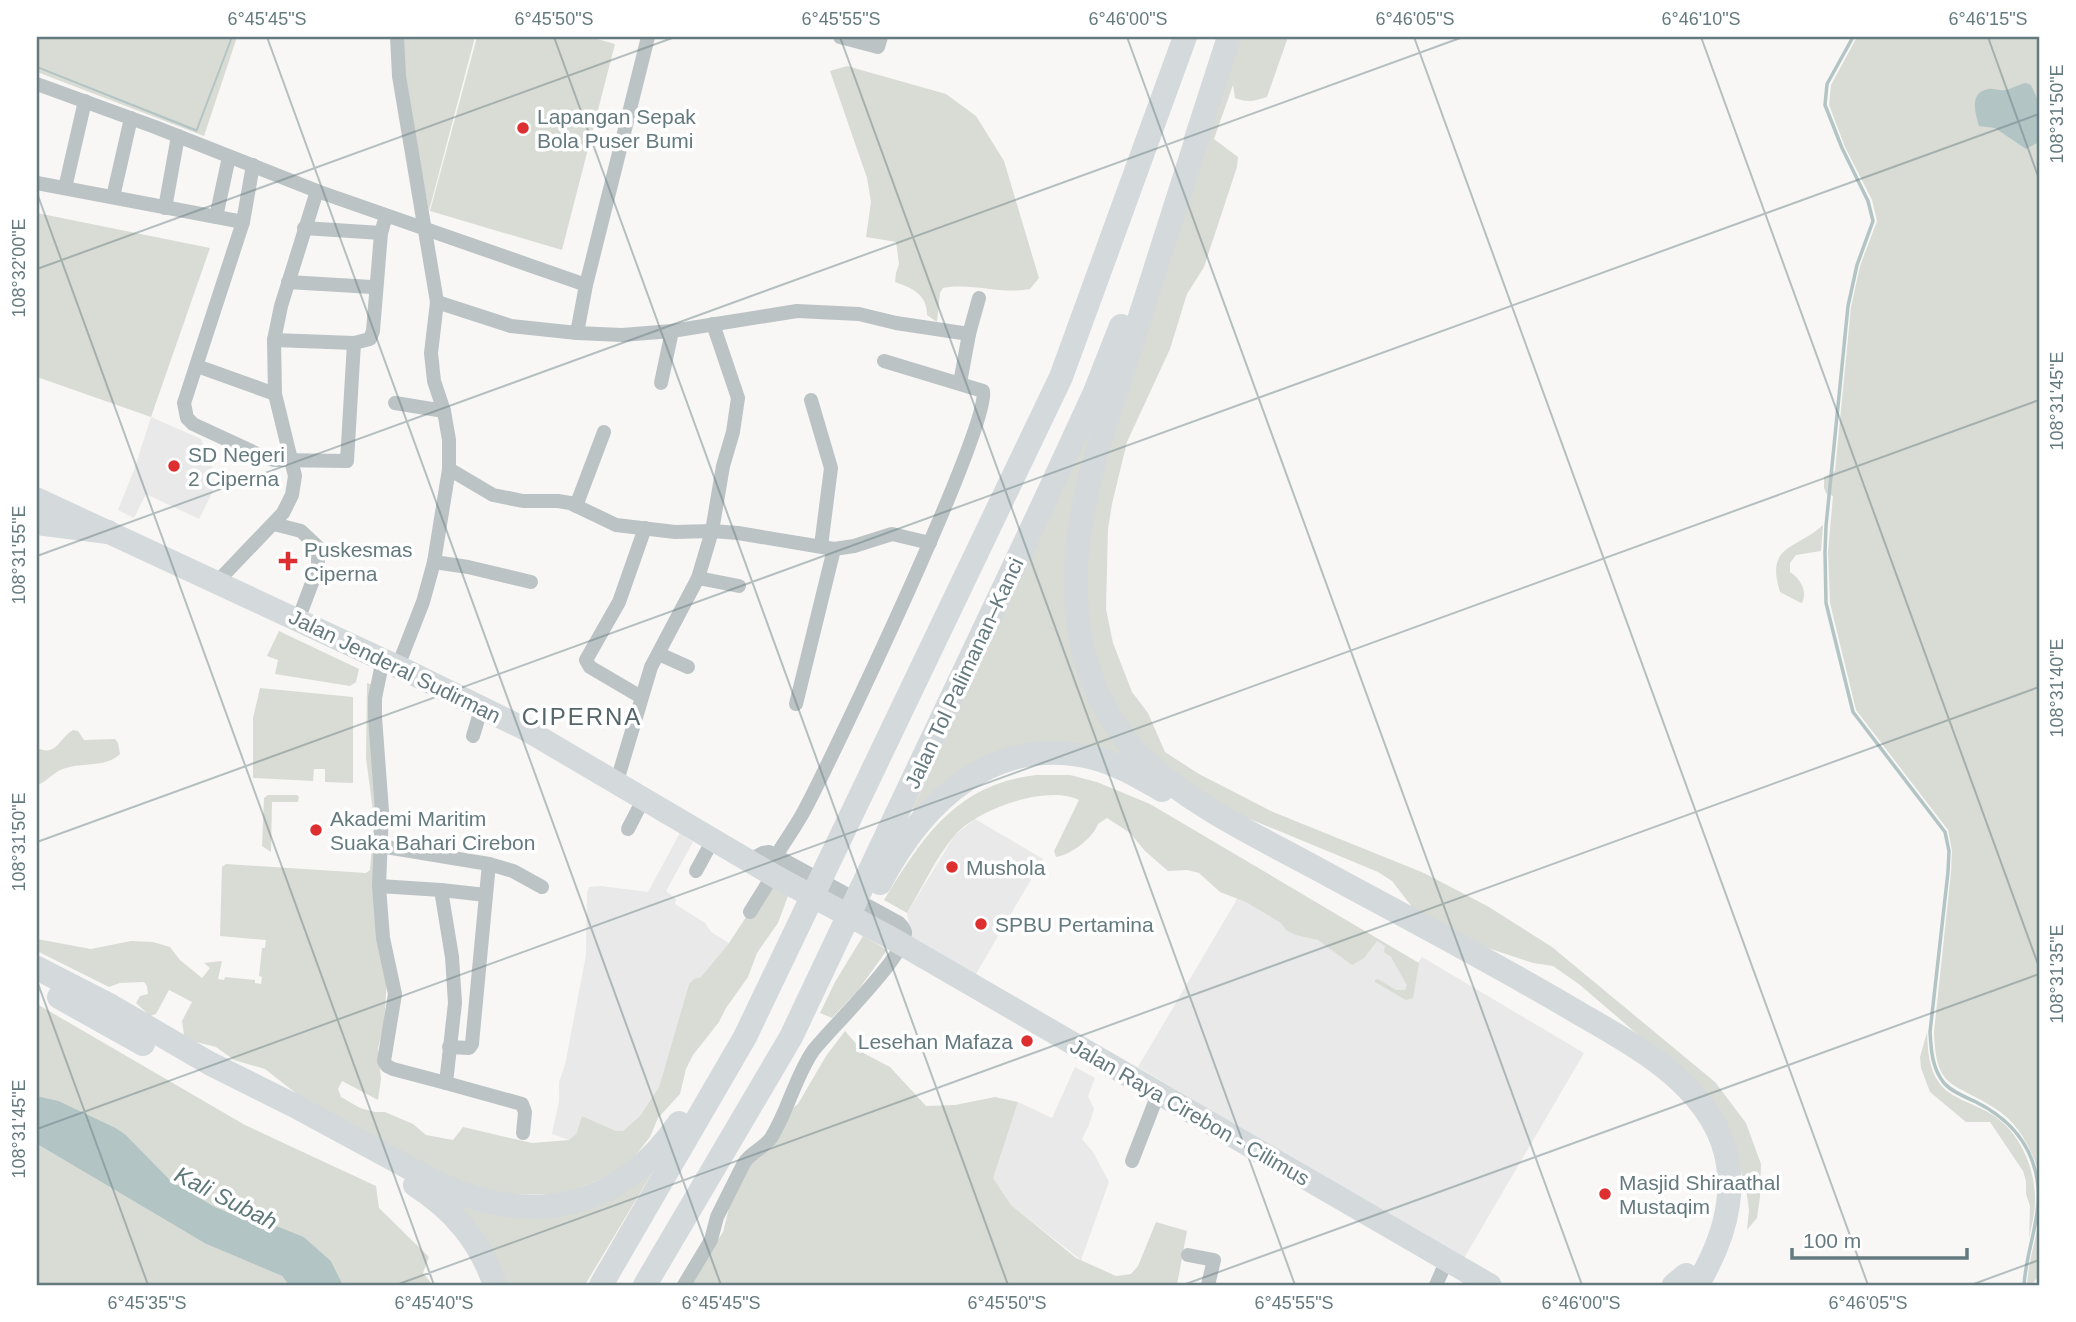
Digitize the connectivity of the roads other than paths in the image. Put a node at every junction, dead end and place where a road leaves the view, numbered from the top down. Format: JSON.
{"nodes":[{"id":1,"x":397,"y":37,"type":"edge"},
{"id":2,"x":648,"y":37,"type":"edge"},
{"id":3,"x":840,"y":37,"type":"edge"},
{"id":4,"x":881,"y":37,"type":"edge"},
{"id":5,"x":1185,"y":37,"type":"edge"},
{"id":6,"x":1229,"y":37,"type":"edge"},
{"id":7,"x":37,"y":84,"type":"edge"},
{"id":8,"x":85,"y":101,"type":"junction"},
{"id":9,"x":131,"y":118,"type":"junction"},
{"id":10,"x":1202,"y":126,"type":"junction"},
{"id":11,"x":178,"y":136,"type":"junction"},
{"id":12,"x":229,"y":157,"type":"junction"},
{"id":13,"x":253,"y":165,"type":"junction"},
{"id":14,"x":37,"y":183,"type":"edge"},
{"id":15,"x":65,"y":188,"type":"junction"},
{"id":16,"x":317,"y":191,"type":"junction"},
{"id":17,"x":113,"y":197,"type":"junction"},
{"id":18,"x":165,"y":208,"type":"junction"},
{"id":19,"x":216,"y":216,"type":"junction"},
{"id":20,"x":386,"y":216,"type":"junction"},
{"id":21,"x":243,"y":222,"type":"junction"},
{"id":22,"x":304,"y":228,"type":"junction"},
{"id":23,"x":426,"y":231,"type":"junction"},
{"id":24,"x":381,"y":233,"type":"junction"},
{"id":25,"x":288,"y":282,"type":"junction"},
{"id":26,"x":586,"y":285,"type":"junction"},
{"id":27,"x":372,"y":287,"type":"dead end"},
{"id":28,"x":979,"y":298,"type":"dead end"},
{"id":29,"x":437,"y":302,"type":"junction"},
{"id":30,"x":713,"y":324,"type":"junction"},
{"id":31,"x":672,"y":331,"type":"junction"},
{"id":32,"x":577,"y":333,"type":"junction"},
{"id":33,"x":969,"y":334,"type":"junction"},
{"id":34,"x":274,"y":340,"type":"junction"},
{"id":35,"x":354,"y":343,"type":"junction"},
{"id":36,"x":884,"y":361,"type":"dead end"},
{"id":37,"x":197,"y":366,"type":"junction"},
{"id":38,"x":662,"y":383,"type":"dead end"},
{"id":39,"x":960,"y":383,"type":"junction"},
{"id":40,"x":275,"y":394,"type":"junction"},
{"id":41,"x":811,"y":400,"type":"dead end"},
{"id":42,"x":395,"y":404,"type":"dead end"},
{"id":43,"x":444,"y":411,"type":"junction"},
{"id":44,"x":604,"y":432,"type":"dead end"},
{"id":45,"x":292,"y":460,"type":"junction"},
{"id":46,"x":449,"y":469,"type":"junction"},
{"id":47,"x":37,"y":499,"type":"edge"},
{"id":48,"x":576,"y":506,"type":"junction"},
{"id":49,"x":37,"y":523,"type":"edge"},
{"id":50,"x":274,"y":524,"type":"junction"},
{"id":51,"x":645,"y":528,"type":"junction"},
{"id":52,"x":712,"y":531,"type":"junction"},
{"id":53,"x":108,"y":532,"type":"junction"},
{"id":54,"x":930,"y":543,"type":"junction"},
{"id":55,"x":828,"y":548,"type":"junction"},
{"id":56,"x":434,"y":562,"type":"junction"},
{"id":57,"x":698,"y":578,"type":"junction"},
{"id":58,"x":217,"y":582,"type":"junction"},
{"id":59,"x":531,"y":582,"type":"dead end"},
{"id":60,"x":739,"y":586,"type":"dead end"},
{"id":61,"x":298,"y":620,"type":"junction"},
{"id":62,"x":659,"y":654,"type":"junction"},
{"id":63,"x":390,"y":663,"type":"junction"},
{"id":64,"x":688,"y":667,"type":"dead end"},
{"id":65,"x":641,"y":697,"type":"junction"},
{"id":66,"x":796,"y":704,"type":"dead end"},
{"id":67,"x":482,"y":706,"type":"junction"},
{"id":68,"x":473,"y":736,"type":"dead end"},
{"id":69,"x":617,"y":781,"type":"junction"},
{"id":70,"x":644,"y":797,"type":"junction"},
{"id":71,"x":628,"y":829,"type":"dead end"},
{"id":72,"x":714,"y":838,"type":"junction"},
{"id":73,"x":380,"y":846,"type":"junction"},
{"id":74,"x":489,"y":864,"type":"junction"},
{"id":75,"x":778,"y":867,"type":"junction"},
{"id":76,"x":696,"y":871,"type":"dead end"},
{"id":77,"x":379,"y":886,"type":"junction"},
{"id":78,"x":542,"y":887,"type":"dead end"},
{"id":79,"x":441,"y":890,"type":"junction"},
{"id":80,"x":486,"y":895,"type":"junction"},
{"id":81,"x":750,"y":912,"type":"dead end"},
{"id":82,"x":897,"y":935,"type":"junction"},
{"id":83,"x":37,"y":968,"type":"edge"},
{"id":84,"x":37,"y":985,"type":"edge"},
{"id":85,"x":753,"y":1019,"type":"junction"},
{"id":86,"x":791,"y":1037,"type":"junction"},
{"id":87,"x":449,"y":1046,"type":"junction"},
{"id":88,"x":446,"y":1083,"type":"junction"},
{"id":89,"x":1158,"y":1094,"type":"junction"},
{"id":90,"x":523,"y":1133,"type":"dead end"},
{"id":91,"x":1132,"y":1161,"type":"dead end"},
{"id":92,"x":1188,"y":1255,"type":"dead end"},
{"id":93,"x":1457,"y":1272,"type":"edge"},
{"id":94,"x":1689,"y":1283,"type":"edge"},
{"id":95,"x":495,"y":1285,"type":"edge"},
{"id":96,"x":601,"y":1285,"type":"edge"},
{"id":97,"x":645,"y":1285,"type":"edge"},
{"id":98,"x":684,"y":1285,"type":"edge"},
{"id":99,"x":1208,"y":1285,"type":"edge"},
{"id":100,"x":1436,"y":1285,"type":"edge"},
{"id":101,"x":1490,"y":1285,"type":"edge"}],
"edges":[{"from":1,"to":23,"type":"street"},
{"from":2,"to":26,"type":"street"},
{"from":3,"to":4,"type":"street"},
{"from":5,"to":85,"type":"highway","name":"Jalan Tol Palimanan–Kanci"},
{"from":6,"to":10,"type":"highway","name":"Jalan Tol Palimanan–Kanci"},
{"from":7,"to":8,"type":"street"},
{"from":8,"to":9,"type":"street"},
{"from":8,"to":15,"type":"street"},
{"from":9,"to":11,"type":"street"},
{"from":9,"to":17,"type":"street"},
{"from":10,"to":86,"type":"highway","name":"Jalan Tol Palimanan–Kanci"},
{"from":10,"to":94,"type":"highway"},
{"from":11,"to":12,"type":"street"},
{"from":11,"to":18,"type":"street"},
{"from":12,"to":13,"type":"street"},
{"from":12,"to":19,"type":"street"},
{"from":13,"to":16,"type":"street"},
{"from":13,"to":21,"type":"street"},
{"from":14,"to":15,"type":"street"},
{"from":15,"to":17,"type":"street"},
{"from":16,"to":20,"type":"street"},
{"from":16,"to":22,"type":"street"},
{"from":17,"to":18,"type":"street"},
{"from":18,"to":19,"type":"street"},
{"from":19,"to":21,"type":"street"},
{"from":20,"to":23,"type":"street"},
{"from":20,"to":24,"type":"street"},
{"from":21,"to":37,"type":"street"},
{"from":22,"to":24,"type":"street"},
{"from":22,"to":25,"type":"street"},
{"from":23,"to":26,"type":"street"},
{"from":23,"to":29,"type":"street"},
{"from":24,"to":35,"type":"street"},
{"from":25,"to":27,"type":"street"},
{"from":25,"to":34,"type":"street"},
{"from":26,"to":32,"type":"street"},
{"from":28,"to":33,"type":"street"},
{"from":29,"to":32,"type":"street"},
{"from":29,"to":43,"type":"street"},
{"from":30,"to":31,"type":"street"},
{"from":30,"to":33,"type":"street"},
{"from":30,"to":52,"type":"street"},
{"from":31,"to":32,"type":"street"},
{"from":31,"to":38,"type":"street"},
{"from":33,"to":39,"type":"street"},
{"from":34,"to":35,"type":"street"},
{"from":34,"to":40,"type":"street"},
{"from":35,"to":45,"type":"street"},
{"from":36,"to":39,"type":"street"},
{"from":37,"to":40,"type":"street"},
{"from":37,"to":45,"type":"street"},
{"from":39,"to":54,"type":"street"},
{"from":40,"to":45,"type":"street"},
{"from":41,"to":55,"type":"street"},
{"from":42,"to":43,"type":"street"},
{"from":43,"to":46,"type":"street"},
{"from":44,"to":48,"type":"street"},
{"from":45,"to":50,"type":"street"},
{"from":46,"to":48,"type":"street"},
{"from":46,"to":56,"type":"street"},
{"from":47,"to":53,"type":"highway","name":"Jalan Jenderal Sudirman"},
{"from":48,"to":51,"type":"street"},
{"from":49,"to":53,"type":"highway"},
{"from":50,"to":58,"type":"street"},
{"from":50,"to":61,"type":"street"},
{"from":51,"to":52,"type":"street"},
{"from":51,"to":65,"type":"street"},
{"from":52,"to":55,"type":"street"},
{"from":52,"to":57,"type":"street"},
{"from":53,"to":58,"type":"highway","name":"Jalan Jenderal Sudirman"},
{"from":54,"to":55,"type":"street"},
{"from":54,"to":75,"type":"street"},
{"from":55,"to":66,"type":"street"},
{"from":56,"to":59,"type":"street"},
{"from":56,"to":63,"type":"street"},
{"from":57,"to":60,"type":"street"},
{"from":57,"to":62,"type":"street"},
{"from":58,"to":61,"type":"highway","name":"Jalan Jenderal Sudirman"},
{"from":61,"to":63,"type":"highway","name":"Jalan Jenderal Sudirman"},
{"from":62,"to":64,"type":"street"},
{"from":62,"to":65,"type":"street"},
{"from":63,"to":67,"type":"highway","name":"Jalan Jenderal Sudirman"},
{"from":63,"to":73,"type":"street"},
{"from":65,"to":69,"type":"street"},
{"from":67,"to":68,"type":"street"},
{"from":67,"to":69,"type":"highway","name":"Jalan Jenderal Sudirman"},
{"from":69,"to":70,"type":"highway","name":"Jalan Jenderal Sudirman"},
{"from":70,"to":71,"type":"street"},
{"from":70,"to":72,"type":"highway","name":"Jalan Jenderal Sudirman"},
{"from":72,"to":75,"type":"highway","name":"Jalan Jenderal Sudirman"},
{"from":72,"to":76,"type":"street"},
{"from":73,"to":74,"type":"street"},
{"from":73,"to":77,"type":"street"},
{"from":74,"to":78,"type":"street"},
{"from":74,"to":80,"type":"street"},
{"from":75,"to":81,"type":"street"},
{"from":75,"to":82,"type":"highway","name":"Jalan Raya Cirebon - Cilimus"},
{"from":77,"to":79,"type":"street"},
{"from":77,"to":88,"type":"street"},
{"from":79,"to":80,"type":"street"},
{"from":79,"to":87,"type":"street"},
{"from":80,"to":87,"type":"street"},
{"from":82,"to":89,"type":"highway","name":"Jalan Raya Cirebon - Cilimus"},
{"from":82,"to":98,"type":"street"},
{"from":83,"to":85,"type":"highway"},
{"from":84,"to":95,"type":"highway"},
{"from":85,"to":96,"type":"highway","name":"Jalan Tol Palimanan–Kanci"},
{"from":86,"to":94,"type":"highway"},
{"from":86,"to":97,"type":"highway","name":"Jalan Tol Palimanan–Kanci"},
{"from":87,"to":88,"type":"street"},
{"from":88,"to":90,"type":"street"},
{"from":89,"to":91,"type":"street"},
{"from":89,"to":93,"type":"highway","name":"Jalan Raya Cirebon - Cilimus"},
{"from":92,"to":99,"type":"street"},
{"from":93,"to":100,"type":"street"},
{"from":93,"to":101,"type":"highway","name":"Jalan Raya Cirebon - Cilimus"}]}
